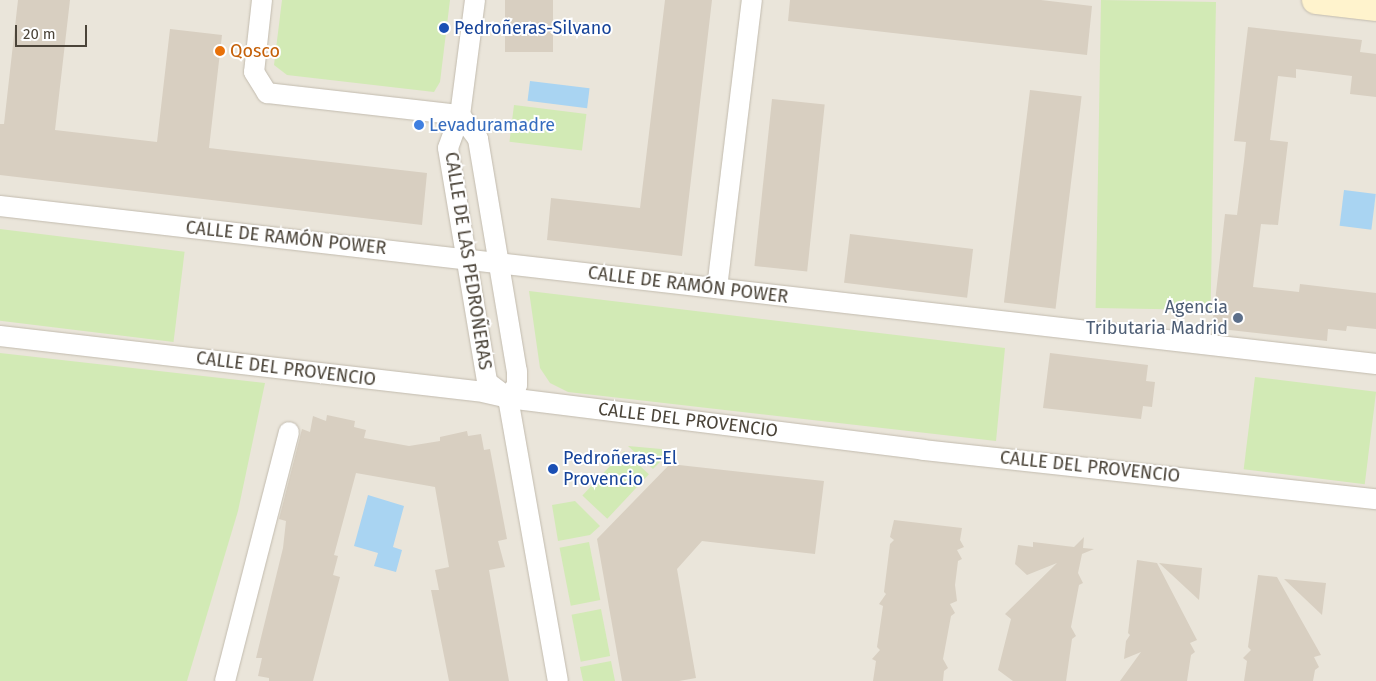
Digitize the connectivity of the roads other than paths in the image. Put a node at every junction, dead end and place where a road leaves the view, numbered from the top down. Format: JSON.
{"nodes":[{"id":1,"x":262,"y":0,"type":"edge"},
{"id":2,"x":475,"y":0,"type":"edge"},
{"id":3,"x":752,"y":0,"type":"edge"},
{"id":4,"x":1316,"y":0,"type":"edge"},
{"id":5,"x":1376,"y":7,"type":"edge"},
{"id":6,"x":460,"y":116,"type":"junction"},
{"id":7,"x":0,"y":206,"type":"edge"},
{"id":8,"x":466,"y":259,"type":"junction"},
{"id":9,"x":498,"y":263,"type":"junction"},
{"id":10,"x":717,"y":288,"type":"junction"},
{"id":11,"x":0,"y":336,"type":"edge"},
{"id":12,"x":1376,"y":364,"type":"edge"},
{"id":13,"x":508,"y":398,"type":"junction"},
{"id":14,"x":289,"y":432,"type":"dead end"},
{"id":15,"x":1376,"y":499,"type":"edge"},
{"id":16,"x":225,"y":681,"type":"edge"},
{"id":17,"x":558,"y":681,"type":"edge"}],
"edges":[{"from":1,"to":6,"type":"street"},
{"from":2,"to":6,"type":"street","name":"CALLE DE LAS PEDROÑERAS"},
{"from":3,"to":10,"type":"street"},
{"from":4,"to":5,"type":"street"},
{"from":6,"to":8,"type":"street","name":"CALLE DE LAS PEDROÑERAS"},
{"from":6,"to":9,"type":"street","name":"CALLE DE LAS PEDROÑERAS"},
{"from":7,"to":8,"type":"street","name":"CALLE DE RAMÓN POWER"},
{"from":8,"to":9,"type":"street","name":"CALLE DE RAMÓN POWER"},
{"from":8,"to":13,"type":"street","name":"CALLE DE LAS PEDROÑERAS"},
{"from":9,"to":10,"type":"street","name":"CALLE DE RAMÓN POWER"},
{"from":9,"to":13,"type":"street","name":"CALLE DE LAS PEDROÑERAS"},
{"from":10,"to":12,"type":"street","name":"CALLE DE RAMÓN POWER"},
{"from":11,"to":13,"type":"street","name":"CALLE DEL PROVENCIO"},
{"from":13,"to":15,"type":"street","name":"CALLE DEL PROVENCIO"},
{"from":13,"to":17,"type":"street"},
{"from":14,"to":16,"type":"street"}]}
